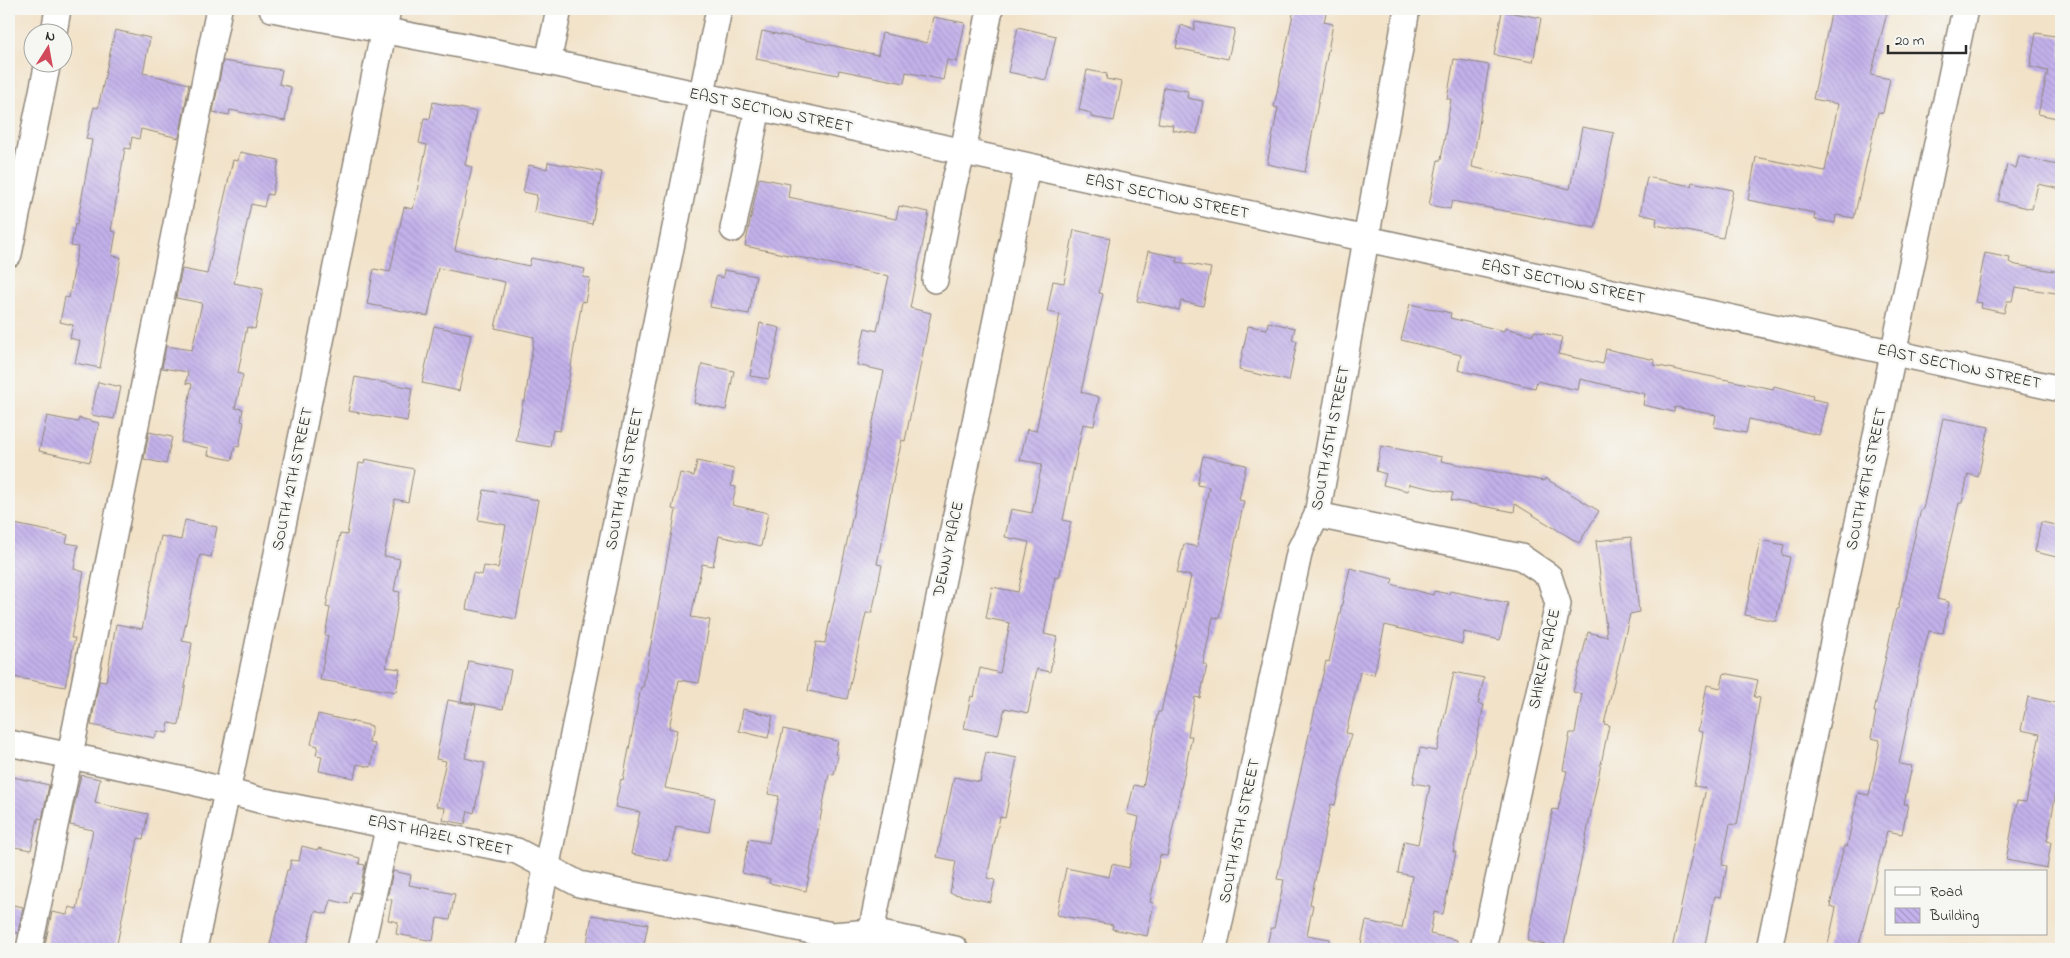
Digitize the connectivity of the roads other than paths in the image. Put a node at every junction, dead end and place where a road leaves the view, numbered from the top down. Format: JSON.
{"nodes":[{"id":1,"x":58,"y":9,"type":"edge"},
{"id":2,"x":219,"y":9,"type":"edge"},
{"id":3,"x":272,"y":9,"type":"edge"},
{"id":4,"x":559,"y":9,"type":"edge"},
{"id":5,"x":719,"y":9,"type":"edge"},
{"id":6,"x":990,"y":9,"type":"edge"},
{"id":7,"x":1407,"y":9,"type":"edge"},
{"id":8,"x":1965,"y":9,"type":"edge"},
{"id":9,"x":386,"y":19,"type":"edge"},
{"id":10,"x":56,"y":22,"type":"edge"},
{"id":11,"x":548,"y":62,"type":"junction"},
{"id":12,"x":46,"y":72,"type":"edge"},
{"id":13,"x":702,"y":96,"type":"junction"},
{"id":14,"x":758,"y":108,"type":"junction"},
{"id":15,"x":963,"y":152,"type":"junction"},
{"id":16,"x":1028,"y":167,"type":"junction"},
{"id":17,"x":733,"y":229,"type":"dead end"},
{"id":18,"x":1367,"y":240,"type":"junction"},
{"id":19,"x":9,"y":254,"type":"edge"},
{"id":20,"x":935,"y":280,"type":"dead end"},
{"id":21,"x":1894,"y":352,"type":"junction"},
{"id":22,"x":2061,"y":389,"type":"edge"},
{"id":23,"x":1317,"y":515,"type":"junction"},
{"id":24,"x":9,"y":743,"type":"edge"},
{"id":25,"x":70,"y":755,"type":"junction"},
{"id":26,"x":226,"y":792,"type":"junction"},
{"id":27,"x":388,"y":825,"type":"junction"},
{"id":28,"x":546,"y":866,"type":"junction"},
{"id":29,"x":871,"y":932,"type":"junction"},
{"id":30,"x":28,"y":949,"type":"edge"},
{"id":31,"x":194,"y":949,"type":"edge"},
{"id":32,"x":361,"y":949,"type":"edge"},
{"id":33,"x":530,"y":949,"type":"edge"},
{"id":34,"x":955,"y":949,"type":"edge"},
{"id":35,"x":1214,"y":949,"type":"edge"},
{"id":36,"x":1483,"y":949,"type":"edge"},
{"id":37,"x":1769,"y":949,"type":"edge"}],
"edges":[{"from":1,"to":10,"type":"street"},
{"from":2,"to":25,"type":"street"},
{"from":3,"to":9,"type":"street","name":"EAST SECTION STREET"},
{"from":4,"to":11,"type":"street"},
{"from":5,"to":13,"type":"street","name":"SOUTH 13TH STREET"},
{"from":6,"to":15,"type":"street"},
{"from":7,"to":18,"type":"street","name":"SOUTH 15TH STREET"},
{"from":8,"to":21,"type":"street","name":"SOUTH 16TH STREET"},
{"from":9,"to":11,"type":"street","name":"EAST SECTION STREET"},
{"from":9,"to":26,"type":"street","name":"SOUTH 12TH STREET"},
{"from":11,"to":13,"type":"street","name":"EAST SECTION STREET"},
{"from":12,"to":19,"type":"street"},
{"from":13,"to":14,"type":"street","name":"EAST SECTION STREET"},
{"from":13,"to":28,"type":"street","name":"SOUTH 13TH STREET"},
{"from":14,"to":15,"type":"street","name":"EAST SECTION STREET"},
{"from":14,"to":17,"type":"street"},
{"from":15,"to":16,"type":"street","name":"EAST SECTION STREET"},
{"from":15,"to":20,"type":"street"},
{"from":16,"to":18,"type":"street","name":"EAST SECTION STREET"},
{"from":16,"to":29,"type":"street","name":"DENNY PLACE"},
{"from":18,"to":21,"type":"street","name":"EAST SECTION STREET"},
{"from":18,"to":23,"type":"street","name":"SOUTH 15TH STREET"},
{"from":21,"to":22,"type":"street","name":"EAST SECTION STREET"},
{"from":21,"to":37,"type":"street","name":"SOUTH 16TH STREET"},
{"from":23,"to":35,"type":"street","name":"SOUTH 15TH STREET"},
{"from":23,"to":36,"type":"street","name":"SHIRLEY PLACE"},
{"from":24,"to":25,"type":"street","name":"EAST HAZEL STREET"},
{"from":25,"to":26,"type":"street","name":"EAST HAZEL STREET"},
{"from":25,"to":30,"type":"street"},
{"from":26,"to":27,"type":"street","name":"EAST HAZEL STREET"},
{"from":26,"to":31,"type":"street","name":"SOUTH 12TH STREET"},
{"from":27,"to":28,"type":"street","name":"EAST HAZEL STREET"},
{"from":27,"to":32,"type":"street"},
{"from":28,"to":29,"type":"street","name":"EAST HAZEL STREET"},
{"from":28,"to":33,"type":"street","name":"SOUTH 13TH STREET"},
{"from":29,"to":34,"type":"street","name":"EAST HAZEL STREET"}]}
